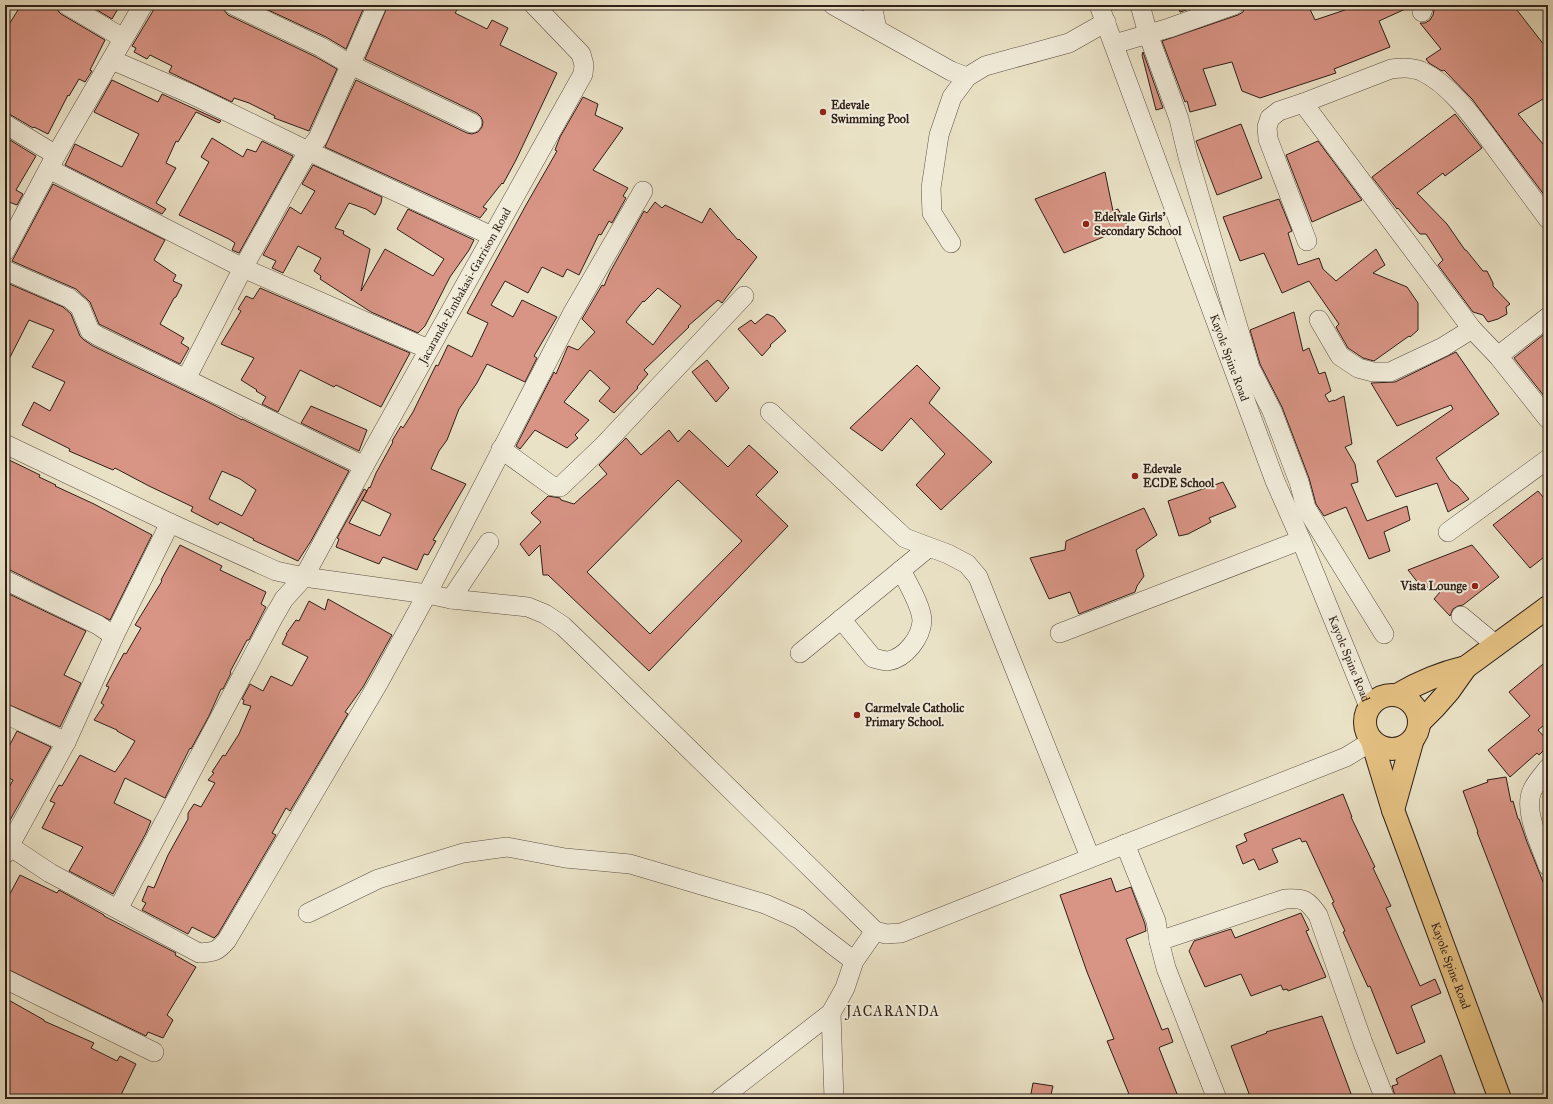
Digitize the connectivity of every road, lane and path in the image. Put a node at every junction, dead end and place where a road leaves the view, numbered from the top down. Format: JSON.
{"nodes":[{"id":1,"x":67,"y":5,"type":"edge"},
{"id":2,"x":143,"y":5,"type":"edge"},
{"id":3,"x":233,"y":5,"type":"edge"},
{"id":4,"x":377,"y":5,"type":"edge"},
{"id":5,"x":479,"y":5,"type":"edge"},
{"id":6,"x":494,"y":5,"type":"edge"},
{"id":7,"x":534,"y":5,"type":"edge"},
{"id":8,"x":832,"y":5,"type":"edge"},
{"id":9,"x":872,"y":5,"type":"edge"},
{"id":10,"x":1140,"y":5,"type":"edge"},
{"id":11,"x":1234,"y":5,"type":"edge"},
{"id":12,"x":1103,"y":14,"type":"edge"},
{"id":13,"x":876,"y":28,"type":"junction"},
{"id":14,"x":1148,"y":34,"type":"junction"},
{"id":15,"x":123,"y":38,"type":"junction"},
{"id":16,"x":1114,"y":44,"type":"junction"},
{"id":17,"x":112,"y":60,"type":"junction"},
{"id":18,"x":351,"y":65,"type":"junction"},
{"id":19,"x":967,"y":77,"type":"junction"},
{"id":20,"x":1304,"y":103,"type":"junction"},
{"id":21,"x":472,"y":123,"type":"dead end"},
{"id":22,"x":5,"y":124,"type":"edge"},
{"id":23,"x":308,"y":151,"type":"junction"},
{"id":24,"x":52,"y":162,"type":"junction"},
{"id":25,"x":643,"y":191,"type":"dead end"},
{"id":26,"x":1548,"y":219,"type":"edge"},
{"id":27,"x":492,"y":236,"type":"junction"},
{"id":28,"x":1307,"y":241,"type":"dead end"},
{"id":29,"x":951,"y":243,"type":"dead end"},
{"id":30,"x":5,"y":252,"type":"edge"},
{"id":31,"x":244,"y":268,"type":"junction"},
{"id":32,"x":5,"y":270,"type":"edge"},
{"id":33,"x":744,"y":296,"type":"dead end"},
{"id":34,"x":1548,"y":317,"type":"edge"},
{"id":35,"x":1319,"y":320,"type":"dead end"},
{"id":36,"x":1472,"y":329,"type":"junction"},
{"id":37,"x":428,"y":349,"type":"junction"},
{"id":38,"x":1498,"y":356,"type":"junction"},
{"id":39,"x":186,"y":378,"type":"junction"},
{"id":40,"x":1272,"y":411,"type":"junction"},
{"id":41,"x":770,"y":412,"type":"dead end"},
{"id":42,"x":1251,"y":416,"type":"junction"},
{"id":43,"x":1548,"y":419,"type":"edge"},
{"id":44,"x":5,"y":444,"type":"edge"},
{"id":45,"x":501,"y":450,"type":"junction"},
{"id":46,"x":1548,"y":459,"type":"edge"},
{"id":47,"x":364,"y":466,"type":"junction"},
{"id":48,"x":170,"y":523,"type":"junction"},
{"id":49,"x":1448,"y":532,"type":"dead end"},
{"id":50,"x":1301,"y":540,"type":"junction"},
{"id":51,"x":489,"y":542,"type":"dead end"},
{"id":52,"x":928,"y":548,"type":"junction"},
{"id":53,"x":901,"y":570,"type":"junction"},
{"id":54,"x":304,"y":577,"type":"junction"},
{"id":55,"x":5,"y":580,"type":"edge"},
{"id":56,"x":427,"y":594,"type":"junction"},
{"id":57,"x":451,"y":599,"type":"junction"},
{"id":58,"x":1548,"y":607,"type":"edge"},
{"id":59,"x":1461,"y":616,"type":"dead end"},
{"id":60,"x":841,"y":619,"type":"junction"},
{"id":61,"x":1060,"y":633,"type":"dead end"},
{"id":62,"x":1384,"y":634,"type":"dead end"},
{"id":63,"x":114,"y":636,"type":"junction"},
{"id":64,"x":1496,"y":645,"type":"junction"},
{"id":65,"x":800,"y":653,"type":"dead end"},
{"id":66,"x":1466,"y":667,"type":"junction"},
{"id":67,"x":1397,"y":695,"type":"junction"},
{"id":68,"x":1369,"y":707,"type":"junction"},
{"id":69,"x":5,"y":714,"type":"edge"},
{"id":70,"x":1420,"y":722,"type":"junction"},
{"id":71,"x":1372,"y":741,"type":"junction"},
{"id":72,"x":66,"y":742,"type":"junction"},
{"id":73,"x":1412,"y":742,"type":"junction"},
{"id":74,"x":1548,"y":768,"type":"edge"},
{"id":75,"x":1393,"y":810,"type":"junction"},
{"id":76,"x":1543,"y":836,"type":"edge"},
{"id":77,"x":1125,"y":844,"type":"junction"},
{"id":78,"x":7,"y":847,"type":"edge"},
{"id":79,"x":1090,"y":857,"type":"junction"},
{"id":80,"x":1548,"y":866,"type":"edge"},
{"id":81,"x":118,"y":908,"type":"junction"},
{"id":82,"x":308,"y":913,"type":"dead end"},
{"id":83,"x":875,"y":931,"type":"junction"},
{"id":84,"x":1159,"y":941,"type":"junction"},
{"id":85,"x":854,"y":961,"type":"junction"},
{"id":86,"x":5,"y":978,"type":"edge"},
{"id":87,"x":831,"y":1013,"type":"junction"},
{"id":88,"x":154,"y":1052,"type":"dead end"},
{"id":89,"x":720,"y":1099,"type":"edge"},
{"id":90,"x":834,"y":1099,"type":"edge"},
{"id":91,"x":1217,"y":1099,"type":"edge"},
{"id":92,"x":1385,"y":1099,"type":"edge"},
{"id":93,"x":1500,"y":1099,"type":"edge"}],
"edges":[{"from":1,"to":15,"type":"street"},
{"from":2,"to":15,"type":"street"},
{"from":3,"to":18,"type":"street"},
{"from":4,"to":18,"type":"street"},
{"from":5,"to":6,"type":"path"},
{"from":7,"to":27,"type":"street","name":"Jacaranda-Embakasi-Garrison Road"},
{"from":8,"to":13,"type":"street"},
{"from":9,"to":13,"type":"street"},
{"from":10,"to":14,"type":"street"},
{"from":11,"to":14,"type":"street"},
{"from":12,"to":16,"type":"street","name":"Kayole Spine Road"},
{"from":12,"to":19,"type":"street"},
{"from":13,"to":19,"type":"street"},
{"from":14,"to":16,"type":"street"},
{"from":14,"to":40,"type":"street"},
{"from":15,"to":17,"type":"street"},
{"from":16,"to":42,"type":"street","name":"Kayole Spine Road"},
{"from":17,"to":23,"type":"street"},
{"from":17,"to":24,"type":"street"},
{"from":18,"to":21,"type":"street"},
{"from":18,"to":23,"type":"street"},
{"from":19,"to":29,"type":"street"},
{"from":20,"to":26,"type":"street"},
{"from":20,"to":28,"type":"street"},
{"from":20,"to":36,"type":"street"},
{"from":22,"to":24,"type":"street"},
{"from":23,"to":27,"type":"street"},
{"from":23,"to":31,"type":"street"},
{"from":24,"to":30,"type":"street"},
{"from":24,"to":31,"type":"street"},
{"from":25,"to":45,"type":"street"},
{"from":27,"to":37,"type":"street","name":"Jacaranda-Embakasi-Garrison Road"},
{"from":31,"to":37,"type":"street"},
{"from":31,"to":39,"type":"street"},
{"from":32,"to":39,"type":"street"},
{"from":33,"to":45,"type":"street"},
{"from":34,"to":38,"type":"street"},
{"from":35,"to":36,"type":"street"},
{"from":36,"to":38,"type":"street"},
{"from":37,"to":47,"type":"street","name":"Jacaranda-Embakasi-Garrison Road"},
{"from":38,"to":43,"type":"street"},
{"from":39,"to":47,"type":"street"},
{"from":40,"to":42,"type":"street"},
{"from":40,"to":62,"type":"street"},
{"from":41,"to":52,"type":"street"},
{"from":42,"to":50,"type":"street","name":"Kayole Spine Road"},
{"from":44,"to":48,"type":"street"},
{"from":45,"to":56,"type":"street"},
{"from":46,"to":49,"type":"street"},
{"from":47,"to":54,"type":"street","name":"Jacaranda-Embakasi-Garrison Road"},
{"from":48,"to":54,"type":"street"},
{"from":48,"to":63,"type":"street"},
{"from":50,"to":61,"type":"street"},
{"from":50,"to":68,"type":"street","name":"Kayole Spine Road"},
{"from":51,"to":57,"type":"street"},
{"from":52,"to":53,"type":"street"},
{"from":52,"to":79,"type":"street"},
{"from":53,"to":60,"type":"street"},
{"from":53,"to":60,"type":"street"},
{"from":54,"to":56,"type":"street"},
{"from":54,"to":81,"type":"street","name":"Jacaranda-Embakasi-Garrison Road"},
{"from":55,"to":63,"type":"street"},
{"from":56,"to":57,"type":"street"},
{"from":56,"to":81,"type":"street"},
{"from":57,"to":83,"type":"street"},
{"from":58,"to":64,"type":"main road"},
{"from":59,"to":64,"type":"street"},
{"from":60,"to":65,"type":"street"},
{"from":63,"to":72,"type":"street"},
{"from":64,"to":66,"type":"main road"},
{"from":66,"to":67,"type":"main road"},
{"from":66,"to":70,"type":"main road"},
{"from":67,"to":68,"type":"main road"},
{"from":67,"to":70,"type":"main road"},
{"from":68,"to":71,"type":"main road"},
{"from":69,"to":72,"type":"street"},
{"from":70,"to":73,"type":"main road"},
{"from":71,"to":73,"type":"main road"},
{"from":71,"to":75,"type":"main road","name":"Kayole Spine Road"},
{"from":71,"to":77,"type":"street"},
{"from":72,"to":78,"type":"street"},
{"from":73,"to":75,"type":"main road"},
{"from":74,"to":76,"type":"street"},
{"from":75,"to":93,"type":"main road","name":"Kayole Spine Road"},
{"from":76,"to":80,"type":"street"},
{"from":77,"to":79,"type":"street"},
{"from":77,"to":84,"type":"street"},
{"from":78,"to":81,"type":"street"},
{"from":79,"to":83,"type":"street"},
{"from":82,"to":85,"type":"street"},
{"from":83,"to":85,"type":"street"},
{"from":84,"to":91,"type":"street"},
{"from":84,"to":92,"type":"street"},
{"from":85,"to":87,"type":"street"},
{"from":86,"to":88,"type":"street"},
{"from":87,"to":89,"type":"street"},
{"from":87,"to":90,"type":"street"}]}
